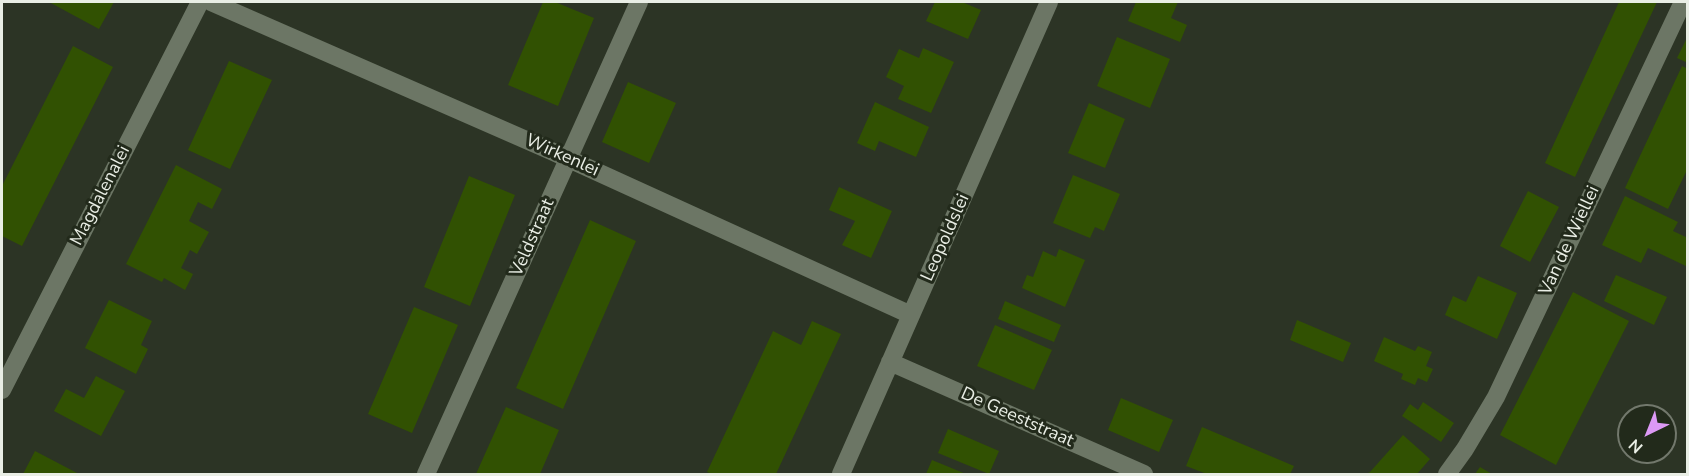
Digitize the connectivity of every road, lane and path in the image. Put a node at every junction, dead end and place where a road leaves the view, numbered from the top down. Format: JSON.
{"nodes":[{"id":1,"x":200,"y":2,"type":"edge"},
{"id":2,"x":211,"y":2,"type":"edge"},
{"id":3,"x":639,"y":2,"type":"edge"},
{"id":4,"x":1049,"y":2,"type":"edge"},
{"id":5,"x":1683,"y":2,"type":"edge"},
{"id":6,"x":569,"y":159,"type":"junction"},
{"id":7,"x":911,"y":315,"type":"junction"},
{"id":8,"x":891,"y":362,"type":"junction"},
{"id":9,"x":2,"y":390,"type":"edge"},
{"id":10,"x":426,"y":474,"type":"edge"},
{"id":11,"x":841,"y":474,"type":"edge"},
{"id":12,"x":1144,"y":474,"type":"edge"},
{"id":13,"x":1447,"y":474,"type":"edge"}],
"edges":[{"from":1,"to":9,"type":"street","name":"Magdalenalei"},
{"from":2,"to":6,"type":"street","name":"Wirkenlei"},
{"from":3,"to":6,"type":"street","name":"Veldstraat"},
{"from":4,"to":7,"type":"street","name":"Leopoldslei"},
{"from":5,"to":13,"type":"street","name":"Van de Wiellei"},
{"from":6,"to":7,"type":"street","name":"Wirkenlei"},
{"from":6,"to":10,"type":"street","name":"Veldstraat"},
{"from":7,"to":8,"type":"street","name":"Leopoldslei"},
{"from":8,"to":11,"type":"street","name":"Leopoldslei"},
{"from":8,"to":12,"type":"street","name":"De Geeststraat"}]}
